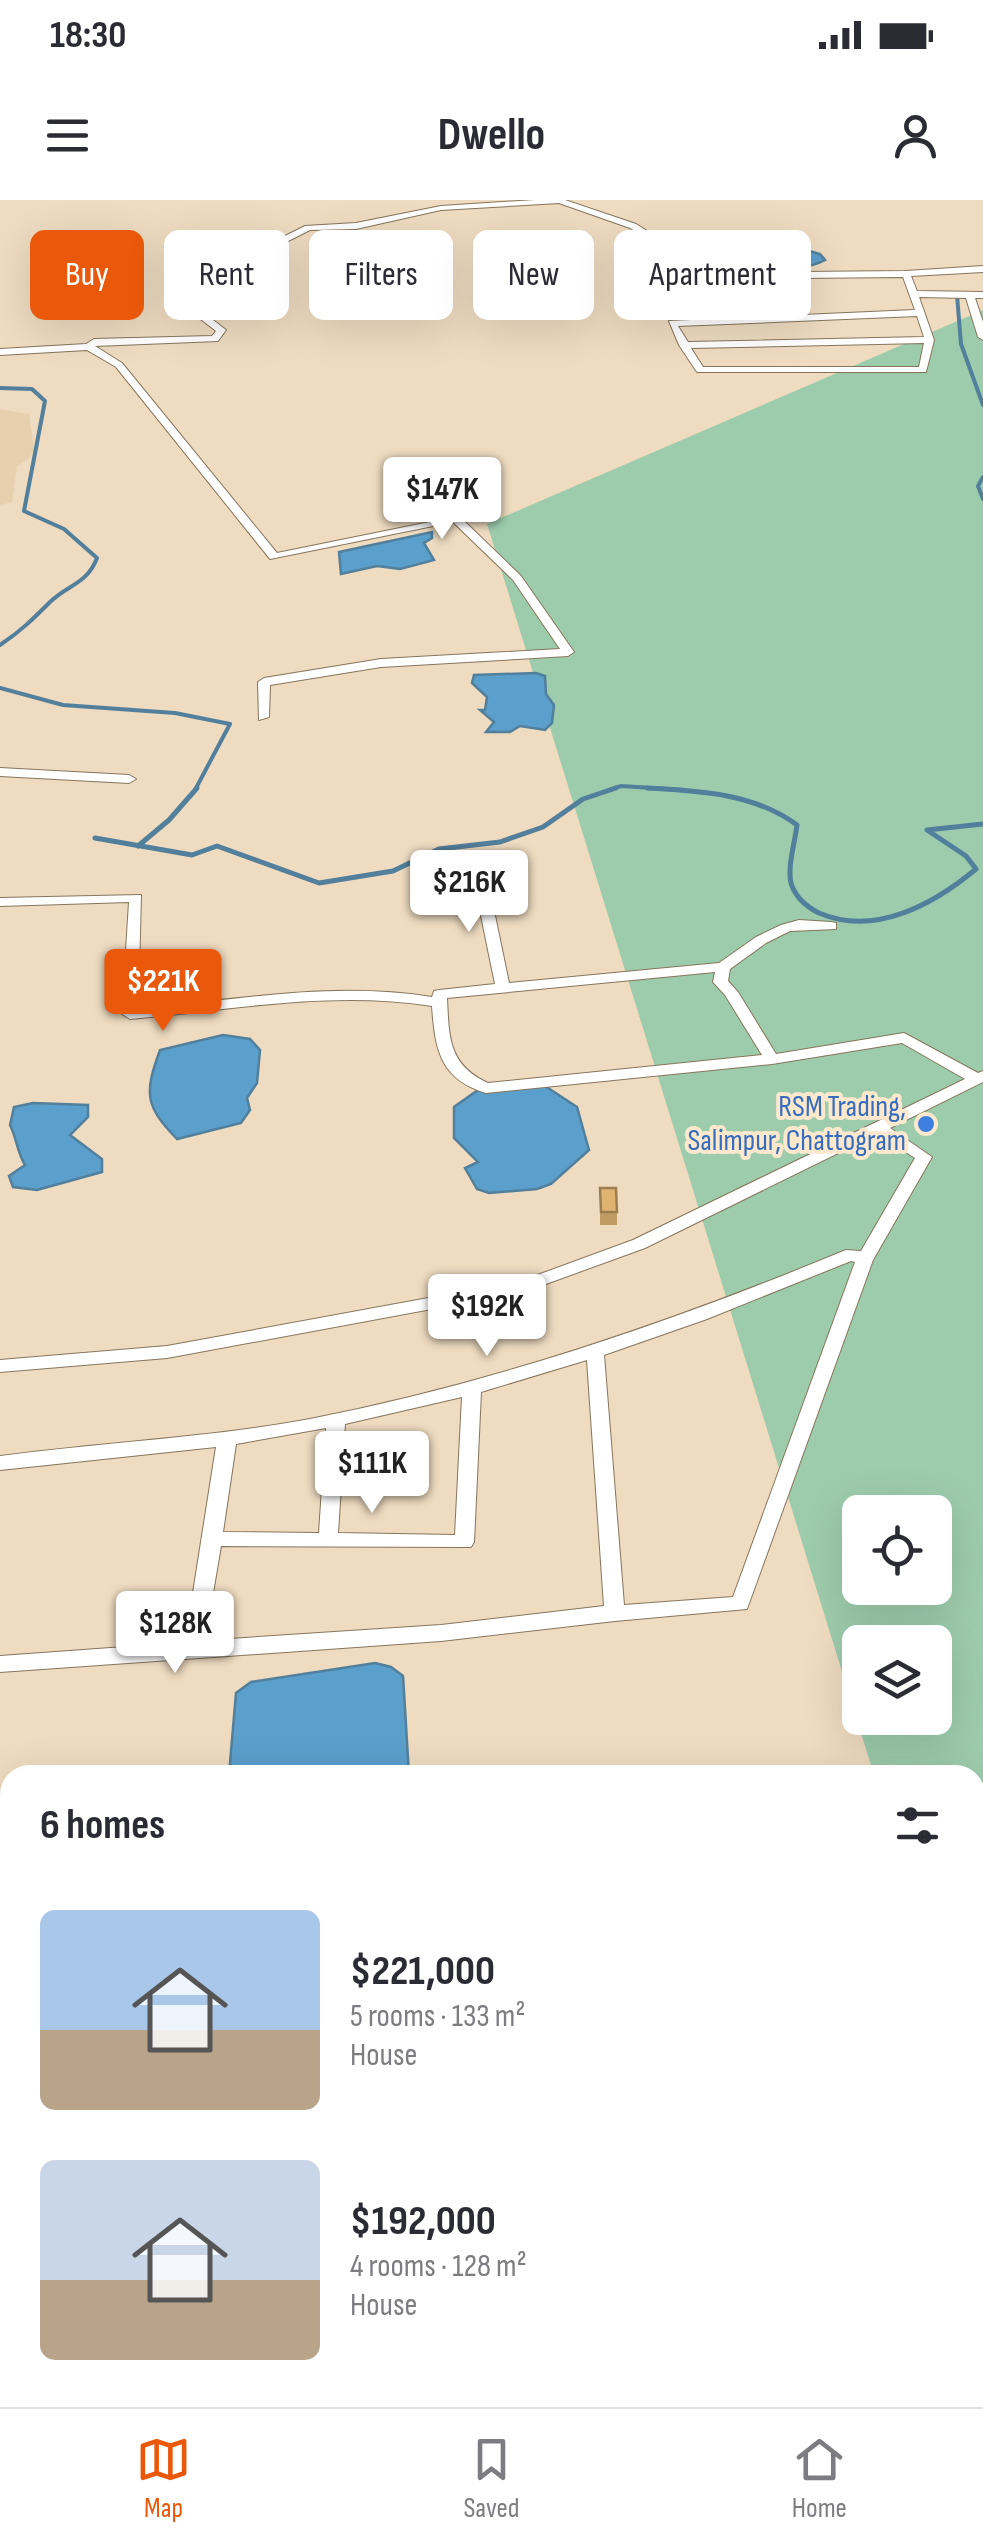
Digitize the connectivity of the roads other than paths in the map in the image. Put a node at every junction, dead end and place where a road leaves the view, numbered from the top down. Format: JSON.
{"nodes":[{"id":1,"x":983,"y":269,"type":"edge"},
{"id":2,"x":906,"y":274,"type":"junction"},
{"id":3,"x":914,"y":294,"type":"junction"},
{"id":4,"x":970,"y":295,"type":"junction"},
{"id":5,"x":983,"y":295,"type":"edge"},
{"id":6,"x":921,"y":313,"type":"junction"},
{"id":7,"x":983,"y":338,"type":"edge"},
{"id":8,"x":929,"y":340,"type":"junction"},
{"id":9,"x":684,"y":345,"type":"junction"},
{"id":10,"x":89,"y":347,"type":"junction"},
{"id":11,"x":0,"y":352,"type":"edge"},
{"id":12,"x":263,"y":718,"type":"dead end"},
{"id":13,"x":0,"y":772,"type":"edge"},
{"id":14,"x":129,"y":780,"type":"dead end"},
{"id":15,"x":480,"y":872,"type":"dead end"},
{"id":16,"x":0,"y":902,"type":"edge"},
{"id":17,"x":831,"y":926,"type":"dead end"},
{"id":18,"x":723,"y":967,"type":"junction"},
{"id":19,"x":503,"y":989,"type":"junction"},
{"id":20,"x":439,"y":1003,"type":"junction"},
{"id":21,"x":772,"y":1058,"type":"junction"},
{"id":22,"x":979,"y":1077,"type":"edge"},
{"id":23,"x":877,"y":1126,"type":"junction"},
{"id":24,"x":864,"y":1260,"type":"junction"},
{"id":25,"x":596,"y":1350,"type":"junction"},
{"id":26,"x":0,"y":1366,"type":"edge"},
{"id":27,"x":472,"y":1388,"type":"junction"},
{"id":28,"x":336,"y":1418,"type":"junction"},
{"id":29,"x":226,"y":1439,"type":"junction"},
{"id":30,"x":0,"y":1463,"type":"edge"},
{"id":31,"x":328,"y":1539,"type":"junction"},
{"id":32,"x":212,"y":1540,"type":"junction"},
{"id":33,"x":615,"y":1613,"type":"junction"},
{"id":34,"x":204,"y":1649,"type":"junction"},
{"id":35,"x":0,"y":1664,"type":"edge"}],
"edges":[{"from":1,"to":2,"type":"street"},
{"from":2,"to":3,"type":"street"},
{"from":2,"to":10,"type":"street"},
{"from":3,"to":4,"type":"street"},
{"from":3,"to":6,"type":"street"},
{"from":4,"to":5,"type":"street"},
{"from":4,"to":7,"type":"street"},
{"from":6,"to":8,"type":"street"},
{"from":6,"to":9,"type":"street"},
{"from":8,"to":9,"type":"street"},
{"from":8,"to":9,"type":"street"},
{"from":10,"to":11,"type":"street"},
{"from":10,"to":12,"type":"street"},
{"from":13,"to":14,"type":"street"},
{"from":15,"to":19,"type":"street"},
{"from":16,"to":20,"type":"street"},
{"from":17,"to":18,"type":"street"},
{"from":18,"to":19,"type":"street"},
{"from":18,"to":21,"type":"street"},
{"from":19,"to":20,"type":"street"},
{"from":20,"to":21,"type":"street"},
{"from":21,"to":22,"type":"street"},
{"from":22,"to":23,"type":"street"},
{"from":23,"to":24,"type":"street"},
{"from":23,"to":26,"type":"street"},
{"from":24,"to":25,"type":"street"},
{"from":24,"to":33,"type":"street"},
{"from":25,"to":27,"type":"street"},
{"from":25,"to":33,"type":"street"},
{"from":27,"to":28,"type":"street"},
{"from":27,"to":31,"type":"street"},
{"from":28,"to":29,"type":"street"},
{"from":28,"to":31,"type":"street"},
{"from":29,"to":30,"type":"street"},
{"from":29,"to":32,"type":"street"},
{"from":31,"to":32,"type":"street"},
{"from":32,"to":34,"type":"street"},
{"from":33,"to":34,"type":"street"},
{"from":34,"to":35,"type":"street"}]}
